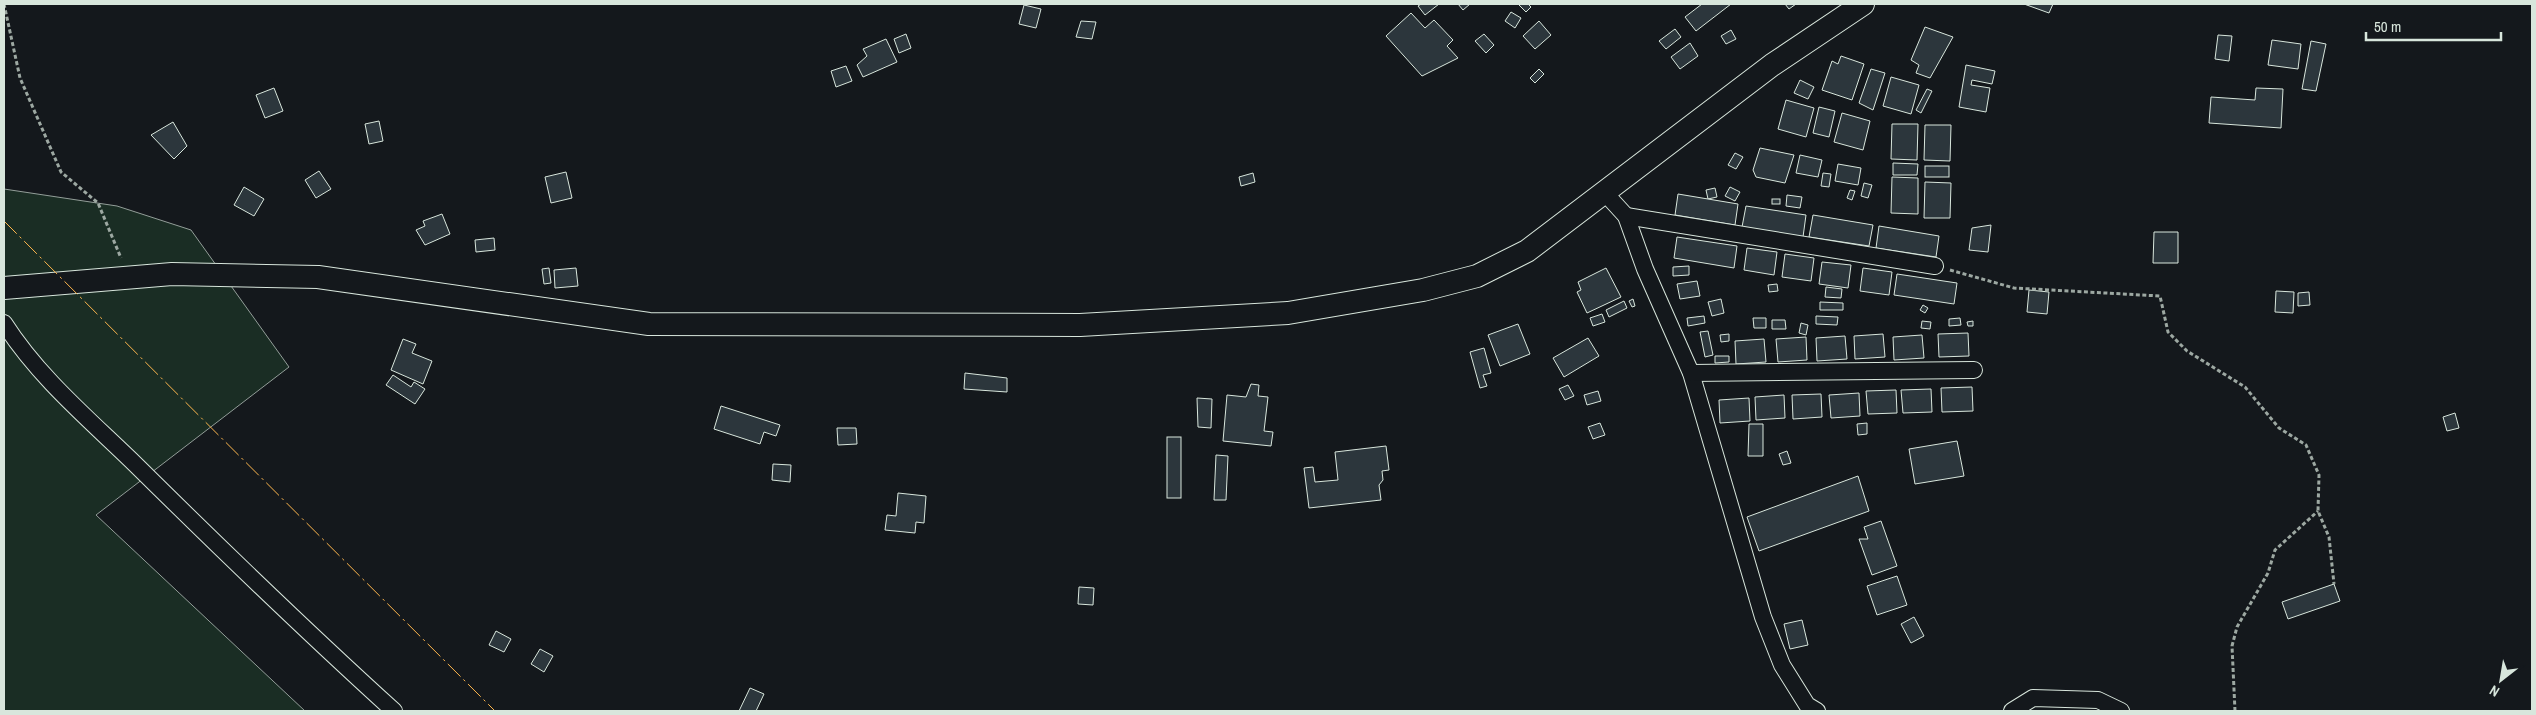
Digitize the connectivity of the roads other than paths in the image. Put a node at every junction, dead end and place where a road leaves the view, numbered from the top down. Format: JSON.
{"nodes":[{"id":1,"x":1863,"y":4,"type":"edge"},
{"id":2,"x":1605,"y":193,"type":"junction"},
{"id":3,"x":1626,"y":216,"type":"junction"},
{"id":4,"x":1935,"y":266,"type":"road end"},
{"id":5,"x":4,"y":288,"type":"edge"},
{"id":6,"x":4,"y":323,"type":"edge"},
{"id":7,"x":1974,"y":370,"type":"dead end"},
{"id":8,"x":1691,"y":373,"type":"junction"},
{"id":9,"x":394,"y":711,"type":"edge"},
{"id":10,"x":1817,"y":711,"type":"edge"},
{"id":11,"x":2012,"y":711,"type":"edge"},
{"id":12,"x":2121,"y":711,"type":"edge"}],
"edges":[{"from":1,"to":2,"type":"main road"},
{"from":2,"to":3,"type":"street"},
{"from":2,"to":5,"type":"main road"},
{"from":3,"to":4,"type":"street"},
{"from":3,"to":8,"type":"street"},
{"from":6,"to":9,"type":"street"},
{"from":7,"to":8,"type":"street"},
{"from":8,"to":10,"type":"street"},
{"from":11,"to":12,"type":"street"}]}
